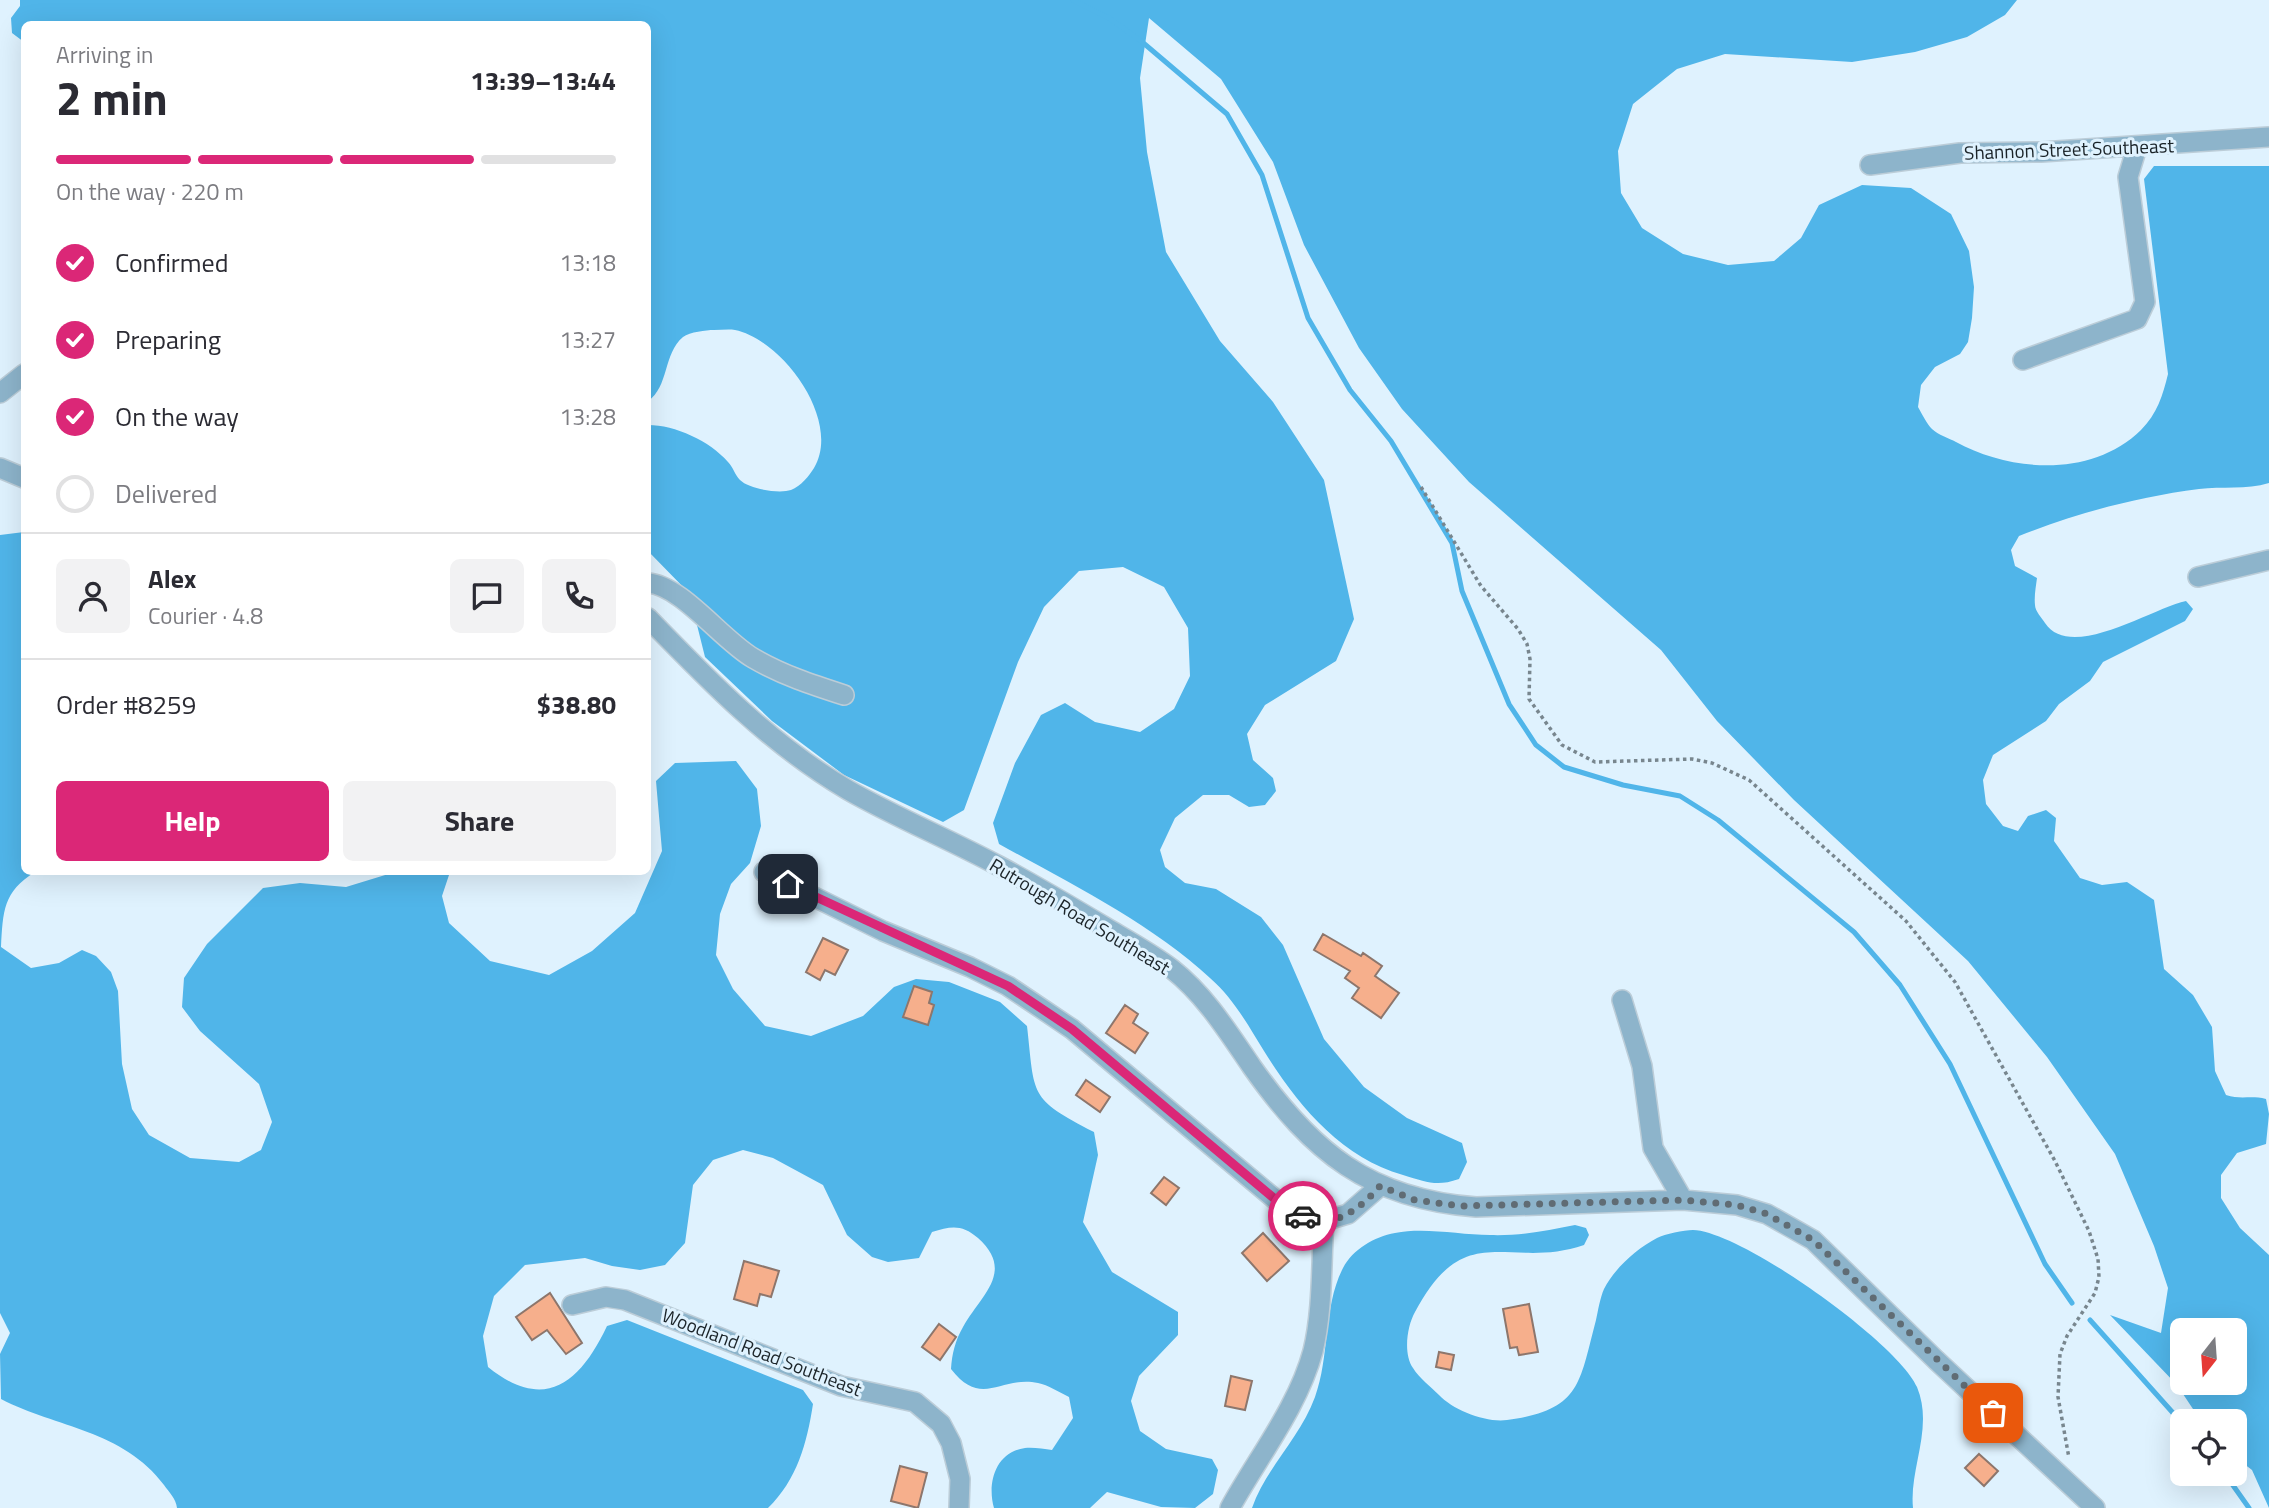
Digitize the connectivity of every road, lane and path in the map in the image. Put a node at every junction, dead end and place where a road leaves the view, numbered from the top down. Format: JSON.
{"nodes":[{"id":1,"x":2269,"y":137,"type":"edge"},
{"id":2,"x":2137,"y":147,"type":"junction"},
{"id":3,"x":1870,"y":165,"type":"dead end"},
{"id":4,"x":2022,"y":360,"type":"dead end"},
{"id":5,"x":21,"y":376,"type":"edge"},
{"id":6,"x":0,"y":393,"type":"edge"},
{"id":7,"x":0,"y":468,"type":"edge"},
{"id":8,"x":21,"y":477,"type":"edge"},
{"id":9,"x":1422,"y":487,"type":"dead end"},
{"id":10,"x":2269,"y":560,"type":"edge"},
{"id":11,"x":2198,"y":577,"type":"dead end"},
{"id":12,"x":651,"y":584,"type":"edge"},
{"id":13,"x":651,"y":621,"type":"edge"},
{"id":14,"x":844,"y":695,"type":"dead end"},
{"id":15,"x":764,"y":872,"type":"dead end"},
{"id":16,"x":1622,"y":1000,"type":"dead end"},
{"id":17,"x":1380,"y":1186,"type":"junction"},
{"id":18,"x":1683,"y":1200,"type":"junction"},
{"id":19,"x":1324,"y":1222,"type":"junction"},
{"id":20,"x":572,"y":1305,"type":"dead end"},
{"id":21,"x":2070,"y":1485,"type":"junction"},
{"id":22,"x":960,"y":1508,"type":"edge"},
{"id":23,"x":1230,"y":1508,"type":"edge"},
{"id":24,"x":2095,"y":1508,"type":"edge"}],
"edges":[{"from":1,"to":2,"type":"street","name":"Shannon Street Southeast"},
{"from":2,"to":3,"type":"street","name":"Shannon Street Southeast"},
{"from":2,"to":4,"type":"street"},
{"from":5,"to":6,"type":"street"},
{"from":7,"to":8,"type":"street"},
{"from":9,"to":21,"type":"path"},
{"from":10,"to":11,"type":"street"},
{"from":12,"to":14,"type":"street"},
{"from":13,"to":17,"type":"street","name":"Rutrough Road Southeast"},
{"from":15,"to":19,"type":"street"},
{"from":16,"to":18,"type":"street"},
{"from":17,"to":18,"type":"street","name":"Rutrough Road Southeast"},
{"from":17,"to":19,"type":"street"},
{"from":18,"to":21,"type":"street","name":"Rutrough Road Southeast"},
{"from":19,"to":23,"type":"street"},
{"from":20,"to":22,"type":"street","name":"Woodland Road Southeast"},
{"from":21,"to":24,"type":"street","name":"Rutrough Road Southeast"}]}
